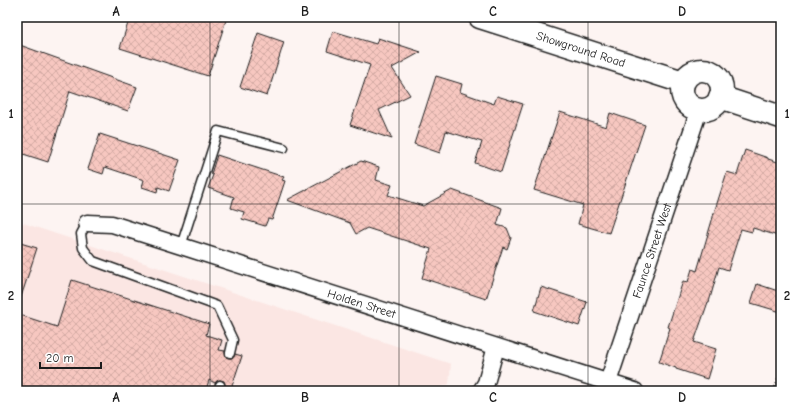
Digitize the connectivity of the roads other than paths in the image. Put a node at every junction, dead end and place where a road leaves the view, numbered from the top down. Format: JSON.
{"nodes":[{"id":1,"x":480,"y":17,"type":"edge"},
{"id":2,"x":683,"y":82,"type":"junction"},
{"id":3,"x":720,"y":97,"type":"junction"},
{"id":4,"x":699,"y":110,"type":"junction"},
{"id":5,"x":781,"y":116,"type":"edge"},
{"id":6,"x":284,"y":148,"type":"dead end"},
{"id":7,"x":87,"y":223,"type":"joint"},
{"id":8,"x":181,"y":246,"type":"junction"},
{"id":9,"x":496,"y":347,"type":"junction"},
{"id":10,"x":230,"y":353,"type":"dead end"},
{"id":11,"x":606,"y":387,"type":"edge"},
{"id":12,"x":481,"y":391,"type":"edge"},
{"id":13,"x":635,"y":391,"type":"edge"}],
"edges":[{"from":1,"to":2,"type":"street","name":"Showground Road"},
{"from":2,"to":3,"type":"street"},
{"from":2,"to":4,"type":"street"},
{"from":3,"to":4,"type":"street"},
{"from":3,"to":5,"type":"street"},
{"from":4,"to":11,"type":"street","name":"Faunce Street West"},
{"from":6,"to":8,"type":"lane"},
{"from":7,"to":8,"type":"street","name":"Holden Street"},
{"from":7,"to":10,"type":"lane"},
{"from":8,"to":9,"type":"street","name":"Holden Street"},
{"from":9,"to":11,"type":"street","name":"Holden Street"},
{"from":9,"to":12,"type":"street"},
{"from":11,"to":13,"type":"street","name":"Holden Street"}]}
